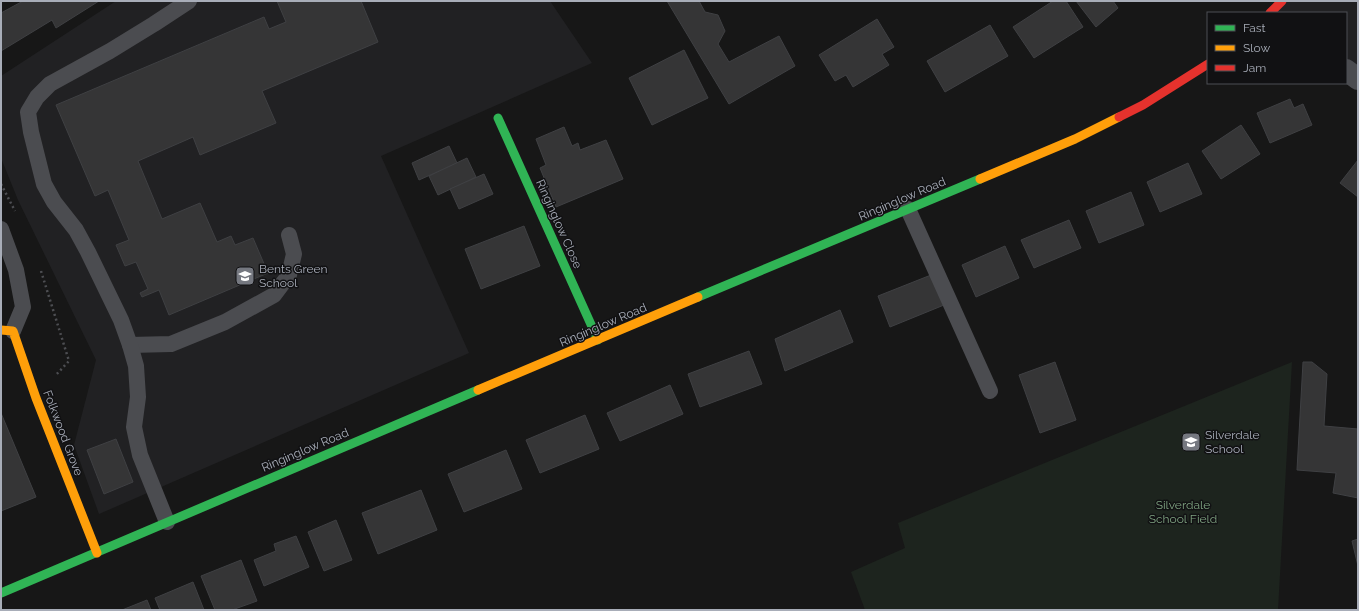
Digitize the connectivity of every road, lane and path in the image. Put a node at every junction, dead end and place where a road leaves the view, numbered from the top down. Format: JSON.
{"nodes":[{"id":1,"x":189,"y":1,"type":"edge"},
{"id":2,"x":1207,"y":65,"type":"edge"},
{"id":3,"x":1347,"y":71,"type":"edge"},
{"id":4,"x":1358,"y":80,"type":"edge"},
{"id":5,"x":498,"y":118,"type":"dead end"},
{"id":6,"x":908,"y":209,"type":"junction"},
{"id":7,"x":1,"y":230,"type":"edge"},
{"id":8,"x":289,"y":235,"type":"dead end"},
{"id":9,"x":7,"y":330,"type":"edge"},
{"id":10,"x":598,"y":340,"type":"junction"},
{"id":11,"x":130,"y":345,"type":"junction"},
{"id":12,"x":990,"y":391,"type":"dead end"},
{"id":13,"x":167,"y":522,"type":"junction"},
{"id":14,"x":97,"y":553,"type":"junction"},
{"id":15,"x":1,"y":594,"type":"edge"}],
"edges":[{"from":1,"to":11,"type":"lane"},
{"from":2,"to":6,"type":"street","name":"Ringinglow Road"},
{"from":3,"to":4,"type":"street"},
{"from":5,"to":10,"type":"street","name":"Ringinglow Close"},
{"from":6,"to":10,"type":"street","name":"Ringinglow Road"},
{"from":6,"to":12,"type":"lane"},
{"from":7,"to":9,"type":"lane"},
{"from":8,"to":11,"type":"lane"},
{"from":9,"to":14,"type":"street","name":"Folkwood Grove"},
{"from":10,"to":13,"type":"street","name":"Ringinglow Road"},
{"from":11,"to":13,"type":"lane"},
{"from":13,"to":14,"type":"street","name":"Ringinglow Road"},
{"from":14,"to":15,"type":"street","name":"Ringinglow Road"}]}
